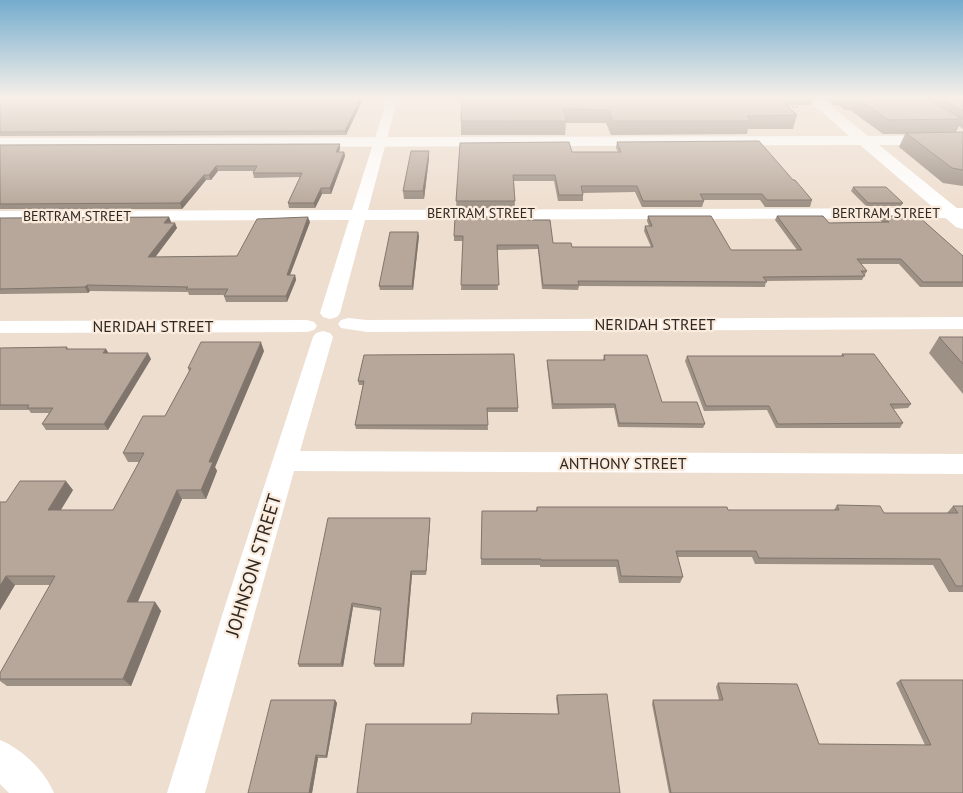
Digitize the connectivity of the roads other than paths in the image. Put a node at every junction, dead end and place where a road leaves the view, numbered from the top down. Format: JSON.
{"nodes":[{"id":1,"x":383,"y":134,"type":"edge"},
{"id":2,"x":854,"y":134,"type":"edge"},
{"id":3,"x":963,"y":140,"type":"edge"},
{"id":4,"x":864,"y":141,"type":"junction"},
{"id":5,"x":381,"y":142,"type":"junction"},
{"id":6,"x":0,"y":143,"type":"edge"},
{"id":7,"x":359,"y":214,"type":"junction"},
{"id":8,"x":0,"y":216,"type":"edge"},
{"id":9,"x":959,"y":216,"type":"edge"},
{"id":10,"x":963,"y":322,"type":"edge"},
{"id":11,"x":320,"y":325,"type":"junction"},
{"id":12,"x":0,"y":326,"type":"edge"},
{"id":13,"x":284,"y":461,"type":"junction"},
{"id":14,"x":963,"y":464,"type":"edge"},
{"id":15,"x":0,"y":758,"type":"edge"},
{"id":16,"x":35,"y":793,"type":"edge"},
{"id":17,"x":186,"y":793,"type":"edge"}],
"edges":[{"from":1,"to":5,"type":"street","name":"JOHNSON STREET"},
{"from":2,"to":4,"type":"main road"},
{"from":3,"to":4,"type":"main road"},
{"from":4,"to":5,"type":"main road"},
{"from":4,"to":9,"type":"main road"},
{"from":5,"to":6,"type":"main road"},
{"from":5,"to":7,"type":"street","name":"JOHNSON STREET"},
{"from":7,"to":8,"type":"street","name":"BERTRAM STREET"},
{"from":7,"to":9,"type":"street","name":"BERTRAM STREET"},
{"from":7,"to":11,"type":"street","name":"JOHNSON STREET"},
{"from":10,"to":11,"type":"street","name":"NERIDAH STREET"},
{"from":11,"to":12,"type":"street","name":"NERIDAH STREET"},
{"from":11,"to":13,"type":"street","name":"JOHNSON STREET"},
{"from":13,"to":14,"type":"street","name":"ANTHONY STREET"},
{"from":13,"to":17,"type":"street","name":"JOHNSON STREET"},
{"from":15,"to":16,"type":"street"}]}
